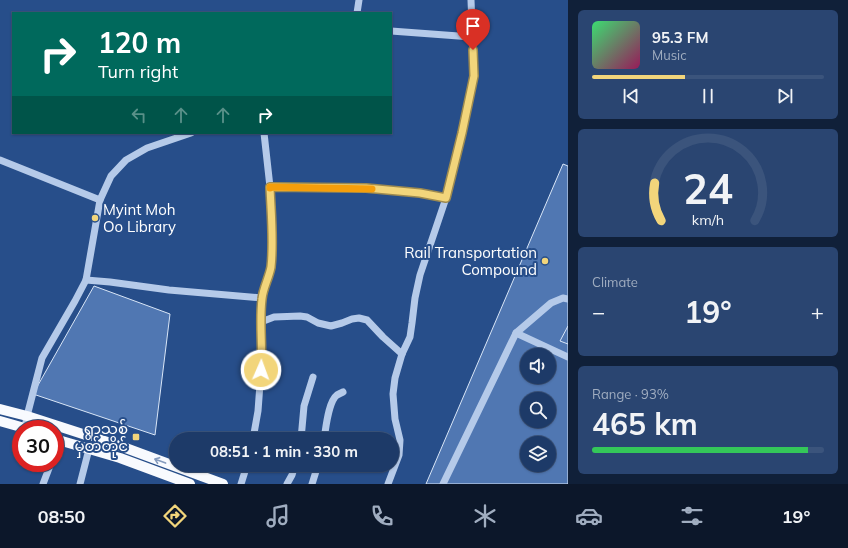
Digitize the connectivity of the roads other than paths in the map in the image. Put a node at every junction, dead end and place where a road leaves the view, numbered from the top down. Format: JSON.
{"nodes":[{"id":1,"x":360,"y":0,"type":"edge"},
{"id":2,"x":471,"y":2,"type":"edge"},
{"id":3,"x":357,"y":12,"type":"edge"},
{"id":4,"x":392,"y":31,"type":"edge"},
{"id":5,"x":472,"y":37,"type":"junction"},
{"id":6,"x":188,"y":134,"type":"edge"},
{"id":7,"x":264,"y":134,"type":"edge"},
{"id":8,"x":0,"y":160,"type":"edge"},
{"id":9,"x":270,"y":187,"type":"junction"},
{"id":10,"x":446,"y":198,"type":"junction"},
{"id":11,"x":100,"y":200,"type":"junction"},
{"id":12,"x":86,"y":280,"type":"junction"},
{"id":13,"x":262,"y":298,"type":"junction"},
{"id":14,"x":568,"y":299,"type":"edge"},
{"id":15,"x":261,"y":322,"type":"junction"},
{"id":16,"x":516,"y":333,"type":"junction"},
{"id":17,"x":402,"y":354,"type":"junction"},
{"id":18,"x":568,"y":357,"type":"edge"},
{"id":19,"x":312,"y":377,"type":"dead end"},
{"id":20,"x":343,"y":392,"type":"dead end"},
{"id":21,"x":0,"y":409,"type":"edge"},
{"id":22,"x":27,"y":416,"type":"junction"},
{"id":23,"x":27,"y":420,"type":"edge"},
{"id":24,"x":0,"y":421,"type":"edge"},
{"id":25,"x":12,"y":424,"type":"edge"},
{"id":26,"x":254,"y":432,"type":"edge"},
{"id":27,"x":302,"y":432,"type":"edge"},
{"id":28,"x":325,"y":432,"type":"edge"},
{"id":29,"x":64,"y":442,"type":"edge"},
{"id":30,"x":123,"y":447,"type":"junction"},
{"id":31,"x":89,"y":449,"type":"junction"},
{"id":32,"x":120,"y":458,"type":"junction"},
{"id":33,"x":48,"y":472,"type":"edge"},
{"id":34,"x":245,"y":472,"type":"edge"},
{"id":35,"x":293,"y":472,"type":"edge"},
{"id":36,"x":316,"y":472,"type":"edge"},
{"id":37,"x":43,"y":484,"type":"edge"},
{"id":38,"x":80,"y":484,"type":"edge"},
{"id":39,"x":190,"y":484,"type":"edge"},
{"id":40,"x":223,"y":484,"type":"edge"},
{"id":41,"x":241,"y":484,"type":"edge"},
{"id":42,"x":287,"y":484,"type":"edge"},
{"id":43,"x":312,"y":484,"type":"edge"},
{"id":44,"x":388,"y":484,"type":"edge"},
{"id":45,"x":443,"y":484,"type":"edge"}],
"edges":[{"from":1,"to":3,"type":"street"},
{"from":2,"to":5,"type":"street"},
{"from":4,"to":5,"type":"street"},
{"from":5,"to":10,"type":"street"},
{"from":6,"to":11,"type":"street"},
{"from":7,"to":9,"type":"street"},
{"from":8,"to":11,"type":"street"},
{"from":9,"to":10,"type":"street"},
{"from":9,"to":13,"type":"street"},
{"from":10,"to":17,"type":"street"},
{"from":11,"to":12,"type":"street"},
{"from":12,"to":13,"type":"street"},
{"from":12,"to":22,"type":"street"},
{"from":13,"to":15,"type":"street"},
{"from":14,"to":16,"type":"street"},
{"from":15,"to":17,"type":"street"},
{"from":15,"to":26,"type":"street"},
{"from":16,"to":18,"type":"street"},
{"from":16,"to":45,"type":"street"},
{"from":17,"to":44,"type":"street"},
{"from":19,"to":27,"type":"street"},
{"from":20,"to":28,"type":"street"},
{"from":21,"to":22,"type":"main road"},
{"from":22,"to":23,"type":"street"},
{"from":22,"to":30,"type":"main road"},
{"from":24,"to":25,"type":"main road"},
{"from":29,"to":31,"type":"main road"},
{"from":30,"to":32,"type":"street"},
{"from":40,"to":30,"type":"main road","one_way":true},
{"from":31,"to":32,"type":"main road"},
{"from":31,"to":38,"type":"street"},
{"from":32,"to":39,"type":"main road"},
{"from":33,"to":37,"type":"street"},
{"from":34,"to":41,"type":"street"},
{"from":35,"to":42,"type":"street"},
{"from":36,"to":43,"type":"street"}]}
